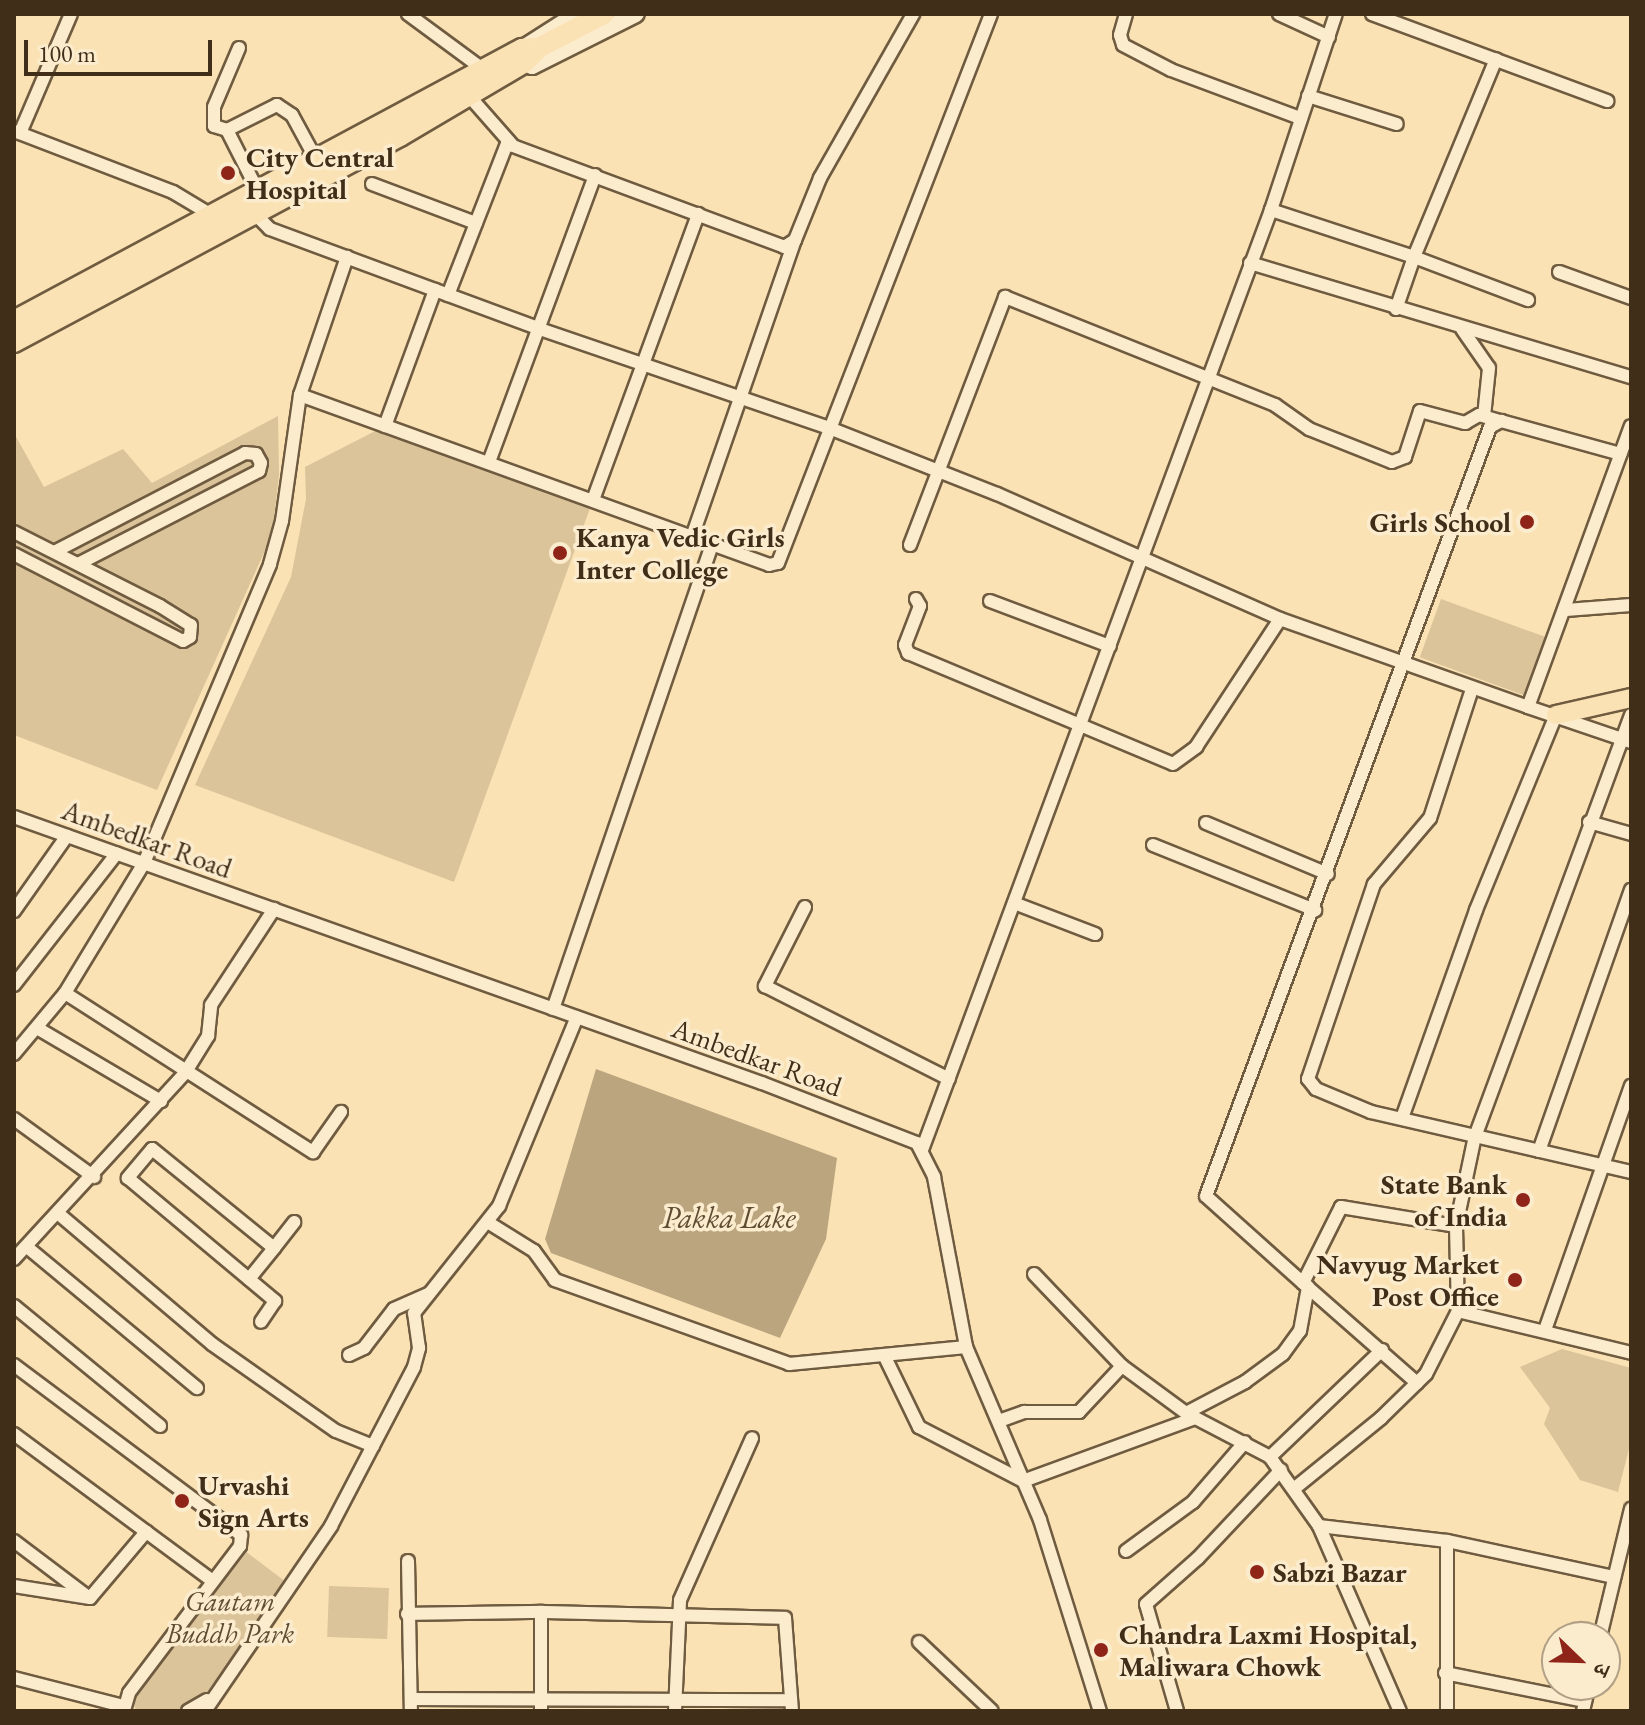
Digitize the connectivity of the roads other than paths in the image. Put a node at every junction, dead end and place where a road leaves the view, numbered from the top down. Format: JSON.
{"nodes":[{"id":1,"x":71,"y":14,"type":"edge"},
{"id":2,"x":408,"y":14,"type":"edge"},
{"id":3,"x":577,"y":14,"type":"edge"},
{"id":4,"x":604,"y":14,"type":"edge"},
{"id":5,"x":636,"y":14,"type":"edge"},
{"id":6,"x":913,"y":14,"type":"edge"},
{"id":7,"x":991,"y":14,"type":"edge"},
{"id":8,"x":1126,"y":14,"type":"edge"},
{"id":9,"x":1279,"y":14,"type":"edge"},
{"id":10,"x":1336,"y":14,"type":"edge"},
{"id":11,"x":1372,"y":14,"type":"edge"},
{"id":12,"x":1329,"y":37,"type":"junction"},
{"id":13,"x":239,"y":48,"type":"dead end"},
{"id":14,"x":529,"y":53,"type":"junction"},
{"id":15,"x":1496,"y":59,"type":"junction"},
{"id":16,"x":484,"y":70,"type":"junction"},
{"id":17,"x":1308,"y":96,"type":"junction"},
{"id":18,"x":470,"y":97,"type":"junction"},
{"id":19,"x":1607,"y":101,"type":"dead end"},
{"id":20,"x":1300,"y":118,"type":"junction"},
{"id":21,"x":1397,"y":124,"type":"dead end"},
{"id":22,"x":227,"y":130,"type":"junction"},
{"id":23,"x":17,"y":132,"type":"edge"},
{"id":24,"x":508,"y":141,"type":"junction"},
{"id":25,"x":317,"y":161,"type":"junction"},
{"id":26,"x":595,"y":175,"type":"junction"},
{"id":27,"x":372,"y":184,"type":"dead end"},
{"id":28,"x":258,"y":191,"type":"junction"},
{"id":29,"x":1271,"y":210,"type":"junction"},
{"id":30,"x":262,"y":212,"type":"junction"},
{"id":31,"x":698,"y":214,"type":"junction"},
{"id":32,"x":213,"y":216,"type":"junction"},
{"id":33,"x":476,"y":223,"type":"junction"},
{"id":34,"x":795,"y":240,"type":"junction"},
{"id":35,"x":347,"y":257,"type":"junction"},
{"id":36,"x":1414,"y":257,"type":"junction"},
{"id":37,"x":1250,"y":263,"type":"junction"},
{"id":38,"x":1559,"y":272,"type":"dead end"},
{"id":39,"x":441,"y":292,"type":"junction"},
{"id":40,"x":1631,"y":298,"type":"edge"},
{"id":41,"x":1528,"y":300,"type":"dead end"},
{"id":42,"x":1396,"y":309,"type":"junction"},
{"id":43,"x":14,"y":321,"type":"edge"},
{"id":44,"x":540,"y":329,"type":"junction"},
{"id":45,"x":1462,"y":329,"type":"junction"},
{"id":46,"x":14,"y":342,"type":"edge"},
{"id":47,"x":645,"y":363,"type":"junction"},
{"id":48,"x":1631,"y":377,"type":"edge"},
{"id":49,"x":1208,"y":380,"type":"junction"},
{"id":50,"x":300,"y":395,"type":"junction"},
{"id":51,"x":743,"y":397,"type":"junction"},
{"id":52,"x":1491,"y":418,"type":"junction"},
{"id":53,"x":385,"y":426,"type":"junction"},
{"id":54,"x":1631,"y":426,"type":"edge"},
{"id":55,"x":832,"y":429,"type":"junction"},
{"id":56,"x":1621,"y":454,"type":"junction"},
{"id":57,"x":489,"y":462,"type":"junction"},
{"id":58,"x":938,"y":471,"type":"junction"},
{"id":59,"x":593,"y":500,"type":"junction"},
{"id":60,"x":14,"y":532,"type":"edge"},
{"id":61,"x":692,"y":537,"type":"junction"},
{"id":62,"x":712,"y":545,"type":"junction"},
{"id":63,"x":910,"y":545,"type":"dead end"},
{"id":64,"x":56,"y":551,"type":"junction"},
{"id":65,"x":14,"y":554,"type":"edge"},
{"id":66,"x":1143,"y":559,"type":"junction"},
{"id":67,"x":80,"y":563,"type":"junction"},
{"id":68,"x":916,"y":599,"type":"dead end"},
{"id":69,"x":990,"y":601,"type":"dead end"},
{"id":70,"x":1631,"y":605,"type":"edge"},
{"id":71,"x":1566,"y":610,"type":"junction"},
{"id":72,"x":1280,"y":619,"type":"junction"},
{"id":73,"x":1110,"y":646,"type":"junction"},
{"id":74,"x":1406,"y":666,"type":"junction"},
{"id":75,"x":1472,"y":689,"type":"junction"},
{"id":76,"x":1631,"y":698,"type":"edge"},
{"id":77,"x":1528,"y":707,"type":"junction"},
{"id":78,"x":1556,"y":715,"type":"junction"},
{"id":79,"x":1631,"y":715,"type":"edge"},
{"id":80,"x":1081,"y":725,"type":"junction"},
{"id":81,"x":1626,"y":741,"type":"edge"},
{"id":82,"x":14,"y":817,"type":"edge"},
{"id":83,"x":1589,"y":822,"type":"junction"},
{"id":84,"x":1206,"y":823,"type":"dead end"},
{"id":85,"x":1631,"y":834,"type":"edge"},
{"id":86,"x":67,"y":836,"type":"junction"},
{"id":87,"x":1153,"y":845,"type":"dead end"},
{"id":88,"x":117,"y":853,"type":"junction"},
{"id":89,"x":144,"y":863,"type":"junction"},
{"id":90,"x":1328,"y":874,"type":"junction"},
{"id":91,"x":1631,"y":890,"type":"edge"},
{"id":92,"x":1014,"y":903,"type":"junction"},
{"id":93,"x":805,"y":907,"type":"dead end"},
{"id":94,"x":274,"y":909,"type":"junction"},
{"id":95,"x":1315,"y":910,"type":"junction"},
{"id":96,"x":14,"y":911,"type":"edge"},
{"id":97,"x":1095,"y":934,"type":"dead end"},
{"id":98,"x":14,"y":985,"type":"edge"},
{"id":99,"x":65,"y":993,"type":"junction"},
{"id":100,"x":553,"y":1009,"type":"junction"},
{"id":101,"x":577,"y":1017,"type":"junction"},
{"id":102,"x":37,"y":1028,"type":"junction"},
{"id":103,"x":14,"y":1054,"type":"edge"},
{"id":104,"x":185,"y":1073,"type":"junction"},
{"id":105,"x":949,"y":1079,"type":"junction"},
{"id":106,"x":1631,"y":1086,"type":"edge"},
{"id":107,"x":161,"y":1101,"type":"junction"},
{"id":108,"x":341,"y":1112,"type":"dead end"},
{"id":109,"x":1402,"y":1118,"type":"junction"},
{"id":110,"x":14,"y":1119,"type":"edge"},
{"id":111,"x":1475,"y":1136,"type":"junction"},
{"id":112,"x":121,"y":1147,"type":"junction"},
{"id":113,"x":922,"y":1150,"type":"junction"},
{"id":114,"x":1539,"y":1151,"type":"junction"},
{"id":115,"x":141,"y":1163,"type":"junction"},
{"id":116,"x":1601,"y":1165,"type":"junction"},
{"id":117,"x":1631,"y":1172,"type":"edge"},
{"id":118,"x":94,"y":1177,"type":"junction"},
{"id":119,"x":60,"y":1215,"type":"junction"},
{"id":120,"x":294,"y":1222,"type":"dead end"},
{"id":121,"x":489,"y":1223,"type":"junction"},
{"id":122,"x":1456,"y":1226,"type":"junction"},
{"id":123,"x":27,"y":1247,"type":"junction"},
{"id":124,"x":274,"y":1248,"type":"junction"},
{"id":125,"x":14,"y":1259,"type":"edge"},
{"id":126,"x":1034,"y":1274,"type":"dead end"},
{"id":127,"x":249,"y":1279,"type":"junction"},
{"id":128,"x":1305,"y":1285,"type":"junction"},
{"id":129,"x":430,"y":1293,"type":"junction"},
{"id":130,"x":14,"y":1306,"type":"edge"},
{"id":131,"x":1458,"y":1311,"type":"junction"},
{"id":132,"x":261,"y":1322,"type":"dead end"},
{"id":133,"x":1545,"y":1330,"type":"junction"},
{"id":134,"x":966,"y":1347,"type":"junction"},
{"id":135,"x":1382,"y":1350,"type":"junction"},
{"id":136,"x":1631,"y":1353,"type":"edge"},
{"id":137,"x":349,"y":1355,"type":"dead end"},
{"id":138,"x":885,"y":1357,"type":"junction"},
{"id":139,"x":14,"y":1365,"type":"edge"},
{"id":140,"x":1122,"y":1366,"type":"junction"},
{"id":141,"x":1417,"y":1383,"type":"junction"},
{"id":142,"x":197,"y":1388,"type":"dead end"},
{"id":143,"x":1191,"y":1416,"type":"junction"},
{"id":144,"x":999,"y":1421,"type":"junction"},
{"id":145,"x":160,"y":1426,"type":"dead end"},
{"id":146,"x":14,"y":1434,"type":"edge"},
{"id":147,"x":752,"y":1438,"type":"dead end"},
{"id":148,"x":1245,"y":1442,"type":"junction"},
{"id":149,"x":373,"y":1446,"type":"junction"},
{"id":150,"x":1270,"y":1457,"type":"junction"},
{"id":151,"x":1281,"y":1470,"type":"junction"},
{"id":152,"x":1023,"y":1481,"type":"junction"},
{"id":153,"x":1295,"y":1488,"type":"junction"},
{"id":154,"x":1631,"y":1509,"type":"edge"},
{"id":155,"x":1319,"y":1526,"type":"junction"},
{"id":156,"x":146,"y":1532,"type":"junction"},
{"id":157,"x":14,"y":1541,"type":"edge"},
{"id":158,"x":1447,"y":1541,"type":"junction"},
{"id":159,"x":1126,"y":1551,"type":"dead end"},
{"id":160,"x":408,"y":1561,"type":"dead end"},
{"id":161,"x":1614,"y":1577,"type":"junction"},
{"id":162,"x":210,"y":1579,"type":"junction"},
{"id":163,"x":14,"y":1586,"type":"edge"},
{"id":164,"x":90,"y":1598,"type":"junction"},
{"id":165,"x":541,"y":1612,"type":"junction"},
{"id":166,"x":407,"y":1614,"type":"junction"},
{"id":167,"x":678,"y":1614,"type":"junction"},
{"id":168,"x":1604,"y":1621,"type":"edge"},
{"id":169,"x":919,"y":1642,"type":"dead end"},
{"id":170,"x":1445,"y":1673,"type":"junction"},
{"id":171,"x":14,"y":1678,"type":"edge"},
{"id":172,"x":411,"y":1705,"type":"edge"},
{"id":173,"x":792,"y":1705,"type":"edge"},
{"id":174,"x":206,"y":1706,"type":"edge"},
{"id":175,"x":675,"y":1706,"type":"edge"},
{"id":176,"x":1584,"y":1706,"type":"edge"},
{"id":177,"x":540,"y":1707,"type":"edge"},
{"id":178,"x":123,"y":1708,"type":"edge"},
{"id":179,"x":188,"y":1711,"type":"edge"},
{"id":180,"x":992,"y":1711,"type":"edge"},
{"id":181,"x":1100,"y":1711,"type":"edge"},
{"id":182,"x":1177,"y":1711,"type":"edge"},
{"id":183,"x":1400,"y":1711,"type":"edge"},
{"id":184,"x":1447,"y":1711,"type":"edge"}],
"edges":[{"from":1,"to":23,"type":"street"},
{"from":2,"to":16,"type":"street"},
{"from":3,"to":14,"type":"main road"},
{"from":4,"to":14,"type":"highway"},
{"from":5,"to":14,"type":"main road"},
{"from":6,"to":34,"type":"street"},
{"from":7,"to":55,"type":"street"},
{"from":8,"to":20,"type":"street"},
{"from":9,"to":12,"type":"street"},
{"from":10,"to":12,"type":"street"},
{"from":11,"to":15,"type":"street"},
{"from":12,"to":17,"type":"street"},
{"from":13,"to":22,"type":"street"},
{"from":14,"to":16,"type":"highway"},
{"from":14,"to":18,"type":"highway"},
{"from":15,"to":19,"type":"street"},
{"from":15,"to":36,"type":"street"},
{"from":16,"to":25,"type":"highway"},
{"from":17,"to":20,"type":"street"},
{"from":17,"to":21,"type":"street"},
{"from":18,"to":24,"type":"street"},
{"from":18,"to":30,"type":"highway"},
{"from":20,"to":29,"type":"street"},
{"from":22,"to":25,"type":"street"},
{"from":22,"to":28,"type":"street"},
{"from":23,"to":32,"type":"street"},
{"from":24,"to":26,"type":"street"},
{"from":24,"to":33,"type":"street"},
{"from":25,"to":28,"type":"highway"},
{"from":26,"to":31,"type":"street"},
{"from":26,"to":44,"type":"street"},
{"from":27,"to":33,"type":"street"},
{"from":28,"to":32,"type":"highway"},
{"from":29,"to":36,"type":"street"},
{"from":29,"to":37,"type":"street"},
{"from":30,"to":35,"type":"street"},
{"from":30,"to":46,"type":"highway"},
{"from":31,"to":34,"type":"street"},
{"from":31,"to":47,"type":"street"},
{"from":32,"to":43,"type":"highway"},
{"from":33,"to":39,"type":"street"},
{"from":34,"to":51,"type":"street"},
{"from":35,"to":39,"type":"street"},
{"from":35,"to":50,"type":"street"},
{"from":36,"to":41,"type":"street"},
{"from":36,"to":42,"type":"street"},
{"from":37,"to":42,"type":"street"},
{"from":37,"to":49,"type":"street"},
{"from":38,"to":40,"type":"street"},
{"from":39,"to":44,"type":"street"},
{"from":39,"to":53,"type":"street"},
{"from":42,"to":45,"type":"street"},
{"from":44,"to":47,"type":"street"},
{"from":44,"to":57,"type":"street"},
{"from":45,"to":48,"type":"street"},
{"from":45,"to":52,"type":"street"},
{"from":47,"to":51,"type":"street"},
{"from":47,"to":59,"type":"street"},
{"from":49,"to":52,"type":"street"},
{"from":49,"to":58,"type":"street"},
{"from":49,"to":66,"type":"street"},
{"from":50,"to":53,"type":"street"},
{"from":50,"to":89,"type":"street"},
{"from":51,"to":55,"type":"street"},
{"from":51,"to":61,"type":"street"},
{"from":52,"to":56,"type":"street"},
{"from":52,"to":74,"type":"street"},
{"from":53,"to":57,"type":"street"},
{"from":54,"to":56,"type":"street"},
{"from":55,"to":58,"type":"street"},
{"from":55,"to":62,"type":"street"},
{"from":56,"to":71,"type":"street"},
{"from":57,"to":59,"type":"street"},
{"from":58,"to":63,"type":"street"},
{"from":58,"to":66,"type":"street"},
{"from":59,"to":61,"type":"street"},
{"from":60,"to":64,"type":"street"},
{"from":61,"to":62,"type":"street"},
{"from":62,"to":100,"type":"street"},
{"from":64,"to":67,"type":"street"},
{"from":64,"to":67,"type":"street"},
{"from":65,"to":67,"type":"street"},
{"from":66,"to":72,"type":"street"},
{"from":66,"to":73,"type":"street"},
{"from":68,"to":80,"type":"street"},
{"from":69,"to":73,"type":"street"},
{"from":70,"to":71,"type":"street"},
{"from":71,"to":77,"type":"street"},
{"from":72,"to":74,"type":"street"},
{"from":72,"to":80,"type":"street"},
{"from":73,"to":80,"type":"street"},
{"from":74,"to":75,"type":"street"},
{"from":74,"to":90,"type":"street"},
{"from":75,"to":77,"type":"street"},
{"from":75,"to":109,"type":"street"},
{"from":76,"to":78,"type":"main road"},
{"from":77,"to":78,"type":"street"},
{"from":78,"to":81,"type":"street"},
{"from":78,"to":109,"type":"street"},
{"from":79,"to":81,"type":"street"},
{"from":80,"to":92,"type":"street"},
{"from":81,"to":83,"type":"street"},
{"from":82,"to":86,"type":"street","name":"Ambedkar Road"},
{"from":83,"to":85,"type":"street"},
{"from":83,"to":111,"type":"street"},
{"from":84,"to":90,"type":"street"},
{"from":86,"to":88,"type":"street","name":"Ambedkar Road"},
{"from":86,"to":96,"type":"street"},
{"from":87,"to":95,"type":"street"},
{"from":88,"to":89,"type":"street","name":"Ambedkar Road"},
{"from":88,"to":98,"type":"street"},
{"from":89,"to":94,"type":"street","name":"Ambedkar Road"},
{"from":89,"to":99,"type":"street"},
{"from":90,"to":95,"type":"street"},
{"from":91,"to":114,"type":"street"},
{"from":92,"to":97,"type":"street"},
{"from":92,"to":105,"type":"street"},
{"from":93,"to":105,"type":"street"},
{"from":94,"to":100,"type":"street","name":"Ambedkar Road"},
{"from":94,"to":104,"type":"street"},
{"from":95,"to":128,"type":"street"},
{"from":99,"to":102,"type":"street"},
{"from":99,"to":104,"type":"street"},
{"from":100,"to":101,"type":"street","name":"Ambedkar Road"},
{"from":101,"to":113,"type":"street","name":"Ambedkar Road"},
{"from":101,"to":121,"type":"street"},
{"from":102,"to":103,"type":"street"},
{"from":102,"to":107,"type":"street"},
{"from":104,"to":107,"type":"street"},
{"from":104,"to":108,"type":"street"},
{"from":105,"to":113,"type":"street"},
{"from":106,"to":116,"type":"street"},
{"from":107,"to":112,"type":"street"},
{"from":109,"to":111,"type":"street"},
{"from":110,"to":118,"type":"street"},
{"from":111,"to":114,"type":"street"},
{"from":111,"to":122,"type":"street"},
{"from":112,"to":115,"type":"street"},
{"from":112,"to":118,"type":"street"},
{"from":113,"to":134,"type":"street"},
{"from":114,"to":116,"type":"street"},
{"from":115,"to":124,"type":"street"},
{"from":115,"to":127,"type":"street"},
{"from":116,"to":117,"type":"street"},
{"from":116,"to":133,"type":"street"},
{"from":118,"to":119,"type":"street"},
{"from":119,"to":123,"type":"street"},
{"from":119,"to":149,"type":"street"},
{"from":120,"to":124,"type":"street"},
{"from":121,"to":129,"type":"street"},
{"from":121,"to":138,"type":"street"},
{"from":122,"to":128,"type":"street"},
{"from":122,"to":131,"type":"street"},
{"from":123,"to":125,"type":"street"},
{"from":123,"to":142,"type":"street"},
{"from":124,"to":127,"type":"street"},
{"from":126,"to":140,"type":"street"},
{"from":127,"to":132,"type":"street"},
{"from":128,"to":135,"type":"street"},
{"from":128,"to":143,"type":"street"},
{"from":129,"to":137,"type":"street"},
{"from":129,"to":149,"type":"street"},
{"from":130,"to":145,"type":"street"},
{"from":131,"to":133,"type":"street"},
{"from":131,"to":141,"type":"street"},
{"from":133,"to":136,"type":"street"},
{"from":134,"to":138,"type":"street"},
{"from":134,"to":144,"type":"street"},
{"from":135,"to":141,"type":"street"},
{"from":135,"to":150,"type":"street"},
{"from":138,"to":152,"type":"street"},
{"from":139,"to":162,"type":"street"},
{"from":140,"to":143,"type":"street"},
{"from":140,"to":144,"type":"street"},
{"from":141,"to":153,"type":"street"},
{"from":143,"to":148,"type":"street"},
{"from":143,"to":152,"type":"street"},
{"from":144,"to":152,"type":"street"},
{"from":146,"to":156,"type":"street"},
{"from":147,"to":167,"type":"street"},
{"from":148,"to":150,"type":"street"},
{"from":148,"to":159,"type":"street"},
{"from":149,"to":174,"type":"street"},
{"from":150,"to":151,"type":"street"},
{"from":151,"to":153,"type":"street"},
{"from":151,"to":182,"type":"street"},
{"from":152,"to":181,"type":"street"},
{"from":153,"to":155,"type":"street"},
{"from":154,"to":161,"type":"street"},
{"from":155,"to":158,"type":"street"},
{"from":155,"to":183,"type":"street"},
{"from":156,"to":162,"type":"street"},
{"from":156,"to":164,"type":"street"},
{"from":157,"to":164,"type":"street"},
{"from":158,"to":161,"type":"street"},
{"from":158,"to":170,"type":"street"},
{"from":160,"to":166,"type":"street"},
{"from":161,"to":168,"type":"street"},
{"from":162,"to":178,"type":"street"},
{"from":163,"to":164,"type":"street"},
{"from":165,"to":166,"type":"street"},
{"from":165,"to":167,"type":"street"},
{"from":165,"to":177,"type":"street"},
{"from":166,"to":172,"type":"street"},
{"from":167,"to":173,"type":"street"},
{"from":167,"to":175,"type":"street"},
{"from":169,"to":180,"type":"street"},
{"from":170,"to":176,"type":"street"},
{"from":170,"to":184,"type":"street"},
{"from":171,"to":178,"type":"street"},
{"from":172,"to":177,"type":"street"},
{"from":173,"to":175,"type":"street"},
{"from":174,"to":179,"type":"street"},
{"from":175,"to":177,"type":"street"}]}
